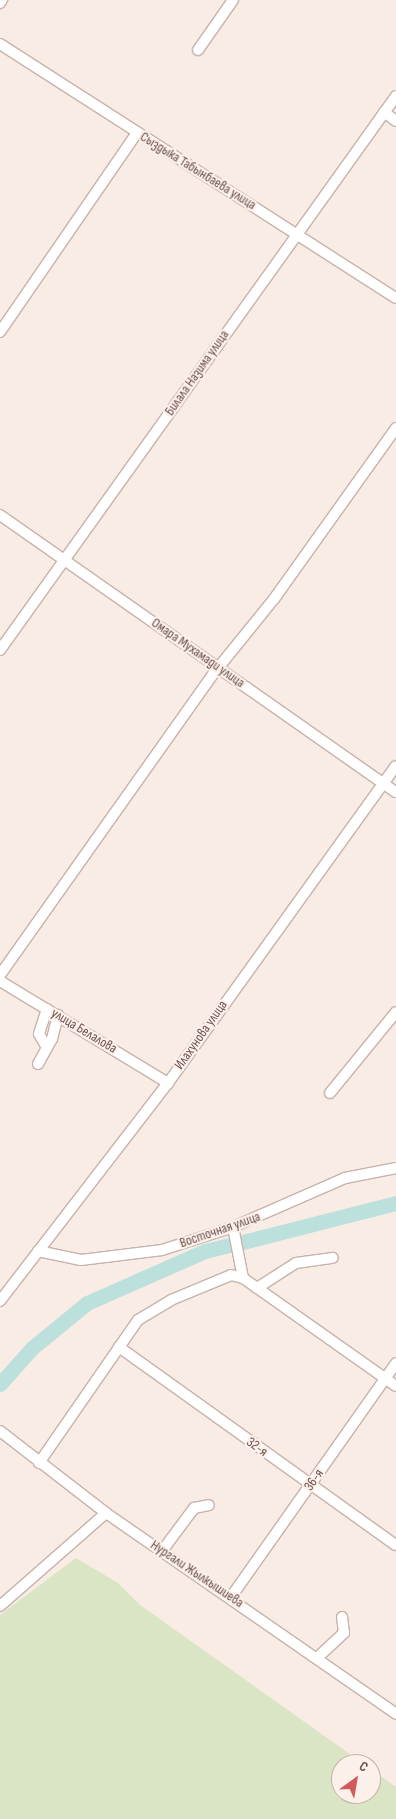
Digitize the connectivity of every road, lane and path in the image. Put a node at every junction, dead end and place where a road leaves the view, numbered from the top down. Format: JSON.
{"nodes":[{"id":1,"x":2,"y":0,"type":"edge"},
{"id":2,"x":233,"y":0,"type":"edge"},
{"id":3,"x":0,"y":3,"type":"edge"},
{"id":4,"x":0,"y":44,"type":"edge"},
{"id":5,"x":198,"y":50,"type":"dead end"},
{"id":6,"x":396,"y":96,"type":"edge"},
{"id":7,"x":384,"y":112,"type":"junction"},
{"id":8,"x":396,"y":121,"type":"edge"},
{"id":9,"x":137,"y":133,"type":"junction"},
{"id":10,"x":296,"y":233,"type":"junction"},
{"id":11,"x":396,"y":298,"type":"edge"},
{"id":12,"x":0,"y":332,"type":"edge"},
{"id":13,"x":396,"y":428,"type":"edge"},
{"id":14,"x":0,"y":515,"type":"edge"},
{"id":15,"x":64,"y":560,"type":"junction"},
{"id":16,"x":0,"y":650,"type":"edge"},
{"id":17,"x":220,"y":667,"type":"junction"},
{"id":18,"x":396,"y":766,"type":"edge"},
{"id":19,"x":385,"y":782,"type":"junction"},
{"id":20,"x":396,"y":792,"type":"edge"},
{"id":21,"x":0,"y":975,"type":"edge"},
{"id":22,"x":0,"y":981,"type":"edge"},
{"id":23,"x":47,"y":1008,"type":"junction"},
{"id":24,"x":396,"y":1012,"type":"edge"},
{"id":25,"x":58,"y":1015,"type":"junction"},
{"id":26,"x":47,"y":1048,"type":"junction"},
{"id":27,"x":38,"y":1064,"type":"dead end"},
{"id":28,"x":168,"y":1083,"type":"junction"},
{"id":29,"x":330,"y":1093,"type":"dead end"},
{"id":30,"x":396,"y":1168,"type":"edge"},
{"id":31,"x":233,"y":1227,"type":"junction"},
{"id":32,"x":38,"y":1251,"type":"junction"},
{"id":33,"x":333,"y":1258,"type":"dead end"},
{"id":34,"x":243,"y":1278,"type":"junction"},
{"id":35,"x":257,"y":1288,"type":"junction"},
{"id":36,"x":0,"y":1301,"type":"edge"},
{"id":37,"x":119,"y":1347,"type":"junction"},
{"id":38,"x":396,"y":1363,"type":"edge"},
{"id":39,"x":384,"y":1378,"type":"junction"},
{"id":40,"x":396,"y":1386,"type":"edge"},
{"id":41,"x":0,"y":1431,"type":"edge"},
{"id":42,"x":39,"y":1463,"type":"junction"},
{"id":43,"x":310,"y":1485,"type":"junction"},
{"id":44,"x":209,"y":1505,"type":"dead end"},
{"id":45,"x":106,"y":1513,"type":"junction"},
{"id":46,"x":396,"y":1545,"type":"edge"},
{"id":47,"x":162,"y":1551,"type":"junction"},
{"id":48,"x":231,"y":1596,"type":"junction"},
{"id":49,"x":0,"y":1606,"type":"edge"},
{"id":50,"x":342,"y":1617,"type":"dead end"},
{"id":51,"x":317,"y":1658,"type":"junction"},
{"id":52,"x":396,"y":1714,"type":"edge"}],
"edges":[{"from":1,"to":3,"type":"street"},
{"from":2,"to":5,"type":"street"},
{"from":4,"to":9,"type":"street","name":"Сыздыка Табынбаева улица"},
{"from":6,"to":7,"type":"street","name":"Билала Назима улица"},
{"from":7,"to":8,"type":"street"},
{"from":7,"to":10,"type":"street","name":"Билала Назима улица"},
{"from":9,"to":10,"type":"street","name":"Сыздыка Табынбаева улица"},
{"from":9,"to":12,"type":"street"},
{"from":10,"to":11,"type":"street","name":"Сыздыка Табынбаева улица"},
{"from":10,"to":15,"type":"street","name":"Билала Назима улица"},
{"from":13,"to":17,"type":"street"},
{"from":14,"to":15,"type":"street","name":"Омара Мухамади улица"},
{"from":15,"to":16,"type":"street","name":"Билала Назима улица"},
{"from":15,"to":17,"type":"street","name":"Омара Мухамади улица"},
{"from":17,"to":19,"type":"street","name":"Омара Мухамади улица"},
{"from":17,"to":21,"type":"street"},
{"from":18,"to":19,"type":"street","name":"Илахунова улица"},
{"from":19,"to":20,"type":"street","name":"Омара Мухамади улица"},
{"from":19,"to":28,"type":"street","name":"Илахунова улица"},
{"from":22,"to":23,"type":"street","name":"улица Белалова"},
{"from":23,"to":25,"type":"street","name":"улица Белалова"},
{"from":23,"to":26,"type":"street"},
{"from":24,"to":29,"type":"street"},
{"from":25,"to":26,"type":"street"},
{"from":25,"to":28,"type":"street","name":"улица Белалова"},
{"from":26,"to":27,"type":"street"},
{"from":28,"to":32,"type":"street","name":"Илахунова улица"},
{"from":30,"to":31,"type":"street","name":"Восточная улица"},
{"from":31,"to":32,"type":"street","name":"Восточная улица"},
{"from":31,"to":34,"type":"street"},
{"from":32,"to":36,"type":"street","name":"Илахунова улица"},
{"from":33,"to":35,"type":"street"},
{"from":34,"to":35,"type":"street"},
{"from":34,"to":37,"type":"street"},
{"from":35,"to":39,"type":"street"},
{"from":37,"to":42,"type":"street"},
{"from":37,"to":43,"type":"street","name":"32-я"},
{"from":38,"to":39,"type":"street","name":"36-я"},
{"from":39,"to":40,"type":"street"},
{"from":39,"to":43,"type":"street","name":"36-я"},
{"from":41,"to":42,"type":"street","name":"Нургали Жылкышиева"},
{"from":42,"to":45,"type":"street","name":"Нургали Жылкышиева"},
{"from":43,"to":46,"type":"street","name":"32-я"},
{"from":43,"to":48,"type":"street","name":"36-я"},
{"from":44,"to":47,"type":"street"},
{"from":45,"to":47,"type":"street","name":"Нургали Жылкышиева"},
{"from":45,"to":49,"type":"street"},
{"from":47,"to":48,"type":"street","name":"Нургали Жылкышиева"},
{"from":48,"to":51,"type":"street","name":"Нургали Жылкышиева"},
{"from":50,"to":51,"type":"street"},
{"from":51,"to":52,"type":"street","name":"Нургали Жылкышиева"}]}
